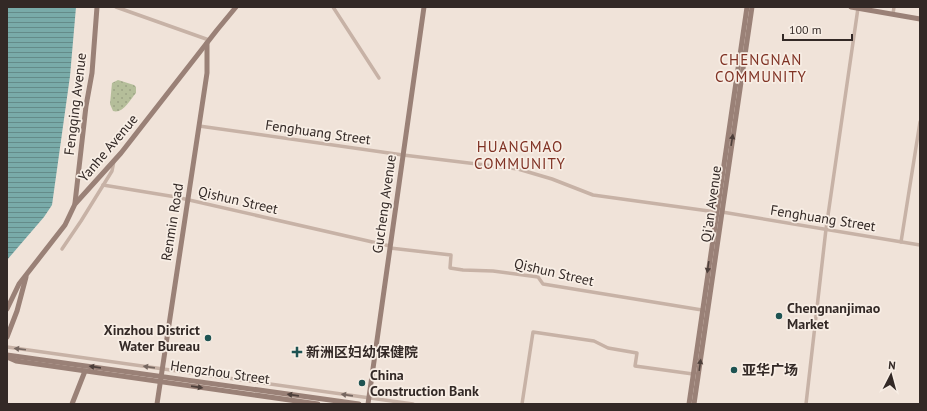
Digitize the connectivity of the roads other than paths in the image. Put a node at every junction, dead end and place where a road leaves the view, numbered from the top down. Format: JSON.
{"nodes":[{"id":1,"x":97,"y":7,"type":"edge"},
{"id":2,"x":116,"y":7,"type":"edge"},
{"id":3,"x":236,"y":7,"type":"edge"},
{"id":4,"x":333,"y":7,"type":"edge"},
{"id":5,"x":424,"y":7,"type":"edge"},
{"id":6,"x":747,"y":7,"type":"edge"},
{"id":7,"x":752,"y":7,"type":"edge"},
{"id":8,"x":851,"y":7,"type":"edge"},
{"id":9,"x":894,"y":7,"type":"edge"},
{"id":10,"x":858,"y":8,"type":"junction"},
{"id":11,"x":893,"y":14,"type":"junction"},
{"id":12,"x":920,"y":19,"type":"edge"},
{"id":13,"x":208,"y":42,"type":"junction"},
{"id":14,"x":379,"y":78,"type":"dead end"},
{"id":15,"x":920,"y":122,"type":"edge"},
{"id":16,"x":199,"y":126,"type":"junction"},
{"id":17,"x":403,"y":155,"type":"junction"},
{"id":18,"x":114,"y":161,"type":"junction"},
{"id":19,"x":104,"y":185,"type":"junction"},
{"id":20,"x":188,"y":200,"type":"junction"},
{"id":21,"x":75,"y":204,"type":"junction"},
{"id":22,"x":719,"y":212,"type":"junction"},
{"id":23,"x":826,"y":229,"type":"junction"},
{"id":24,"x":901,"y":242,"type":"junction"},
{"id":25,"x":920,"y":245,"type":"edge"},
{"id":26,"x":390,"y":247,"type":"junction"},
{"id":27,"x":62,"y":248,"type":"dead end"},
{"id":28,"x":26,"y":275,"type":"junction"},
{"id":29,"x":7,"y":309,"type":"edge"},
{"id":30,"x":702,"y":310,"type":"junction"},
{"id":31,"x":7,"y":337,"type":"edge"},
{"id":32,"x":7,"y":347,"type":"edge"},
{"id":33,"x":7,"y":356,"type":"edge"},
{"id":34,"x":162,"y":369,"type":"junction"},
{"id":35,"x":85,"y":371,"type":"junction"},
{"id":36,"x":693,"y":374,"type":"junction"},
{"id":37,"x":161,"y":379,"type":"junction"},
{"id":38,"x":369,"y":398,"type":"junction"},
{"id":39,"x":72,"y":404,"type":"edge"},
{"id":40,"x":157,"y":404,"type":"edge"},
{"id":41,"x":318,"y":404,"type":"edge"},
{"id":42,"x":359,"y":404,"type":"edge"},
{"id":43,"x":368,"y":404,"type":"edge"},
{"id":44,"x":413,"y":404,"type":"edge"},
{"id":45,"x":522,"y":404,"type":"edge"},
{"id":46,"x":689,"y":404,"type":"edge"},
{"id":47,"x":694,"y":404,"type":"edge"},
{"id":48,"x":806,"y":404,"type":"edge"}],
"edges":[{"from":1,"to":21,"type":"main road","name":"Fengqing Avenue"},
{"from":2,"to":13,"type":"street"},
{"from":3,"to":13,"type":"main road","name":"Yanhe Avenue"},
{"from":4,"to":14,"type":"street"},
{"from":5,"to":17,"type":"main road","name":"Gucheng Avenue"},
{"from":6,"to":22,"type":"main road","name":"Qi'an Avenue"},
{"from":22,"to":7,"type":"main road","name":"Qi'an Avenue","one_way":true},
{"from":8,"to":10,"type":"main road"},
{"from":9,"to":11,"type":"street"},
{"from":10,"to":11,"type":"main road"},
{"from":10,"to":23,"type":"street"},
{"from":11,"to":12,"type":"main road"},
{"from":13,"to":16,"type":"main road","name":"Renmin Road"},
{"from":13,"to":18,"type":"main road","name":"Yanhe Avenue"},
{"from":15,"to":24,"type":"street"},
{"from":16,"to":17,"type":"street","name":"Fenghuang Street"},
{"from":16,"to":20,"type":"main road","name":"Renmin Road"},
{"from":17,"to":22,"type":"street","name":"Fenghuang Street"},
{"from":17,"to":26,"type":"main road","name":"Gucheng Avenue"},
{"from":18,"to":19,"type":"street"},
{"from":18,"to":21,"type":"main road","name":"Yanhe Avenue"},
{"from":19,"to":20,"type":"street","name":"Qishun Street"},
{"from":19,"to":27,"type":"street"},
{"from":20,"to":26,"type":"street","name":"Qishun Street"},
{"from":20,"to":34,"type":"main road","name":"Renmin Road"},
{"from":21,"to":28,"type":"main road","name":"Yanhe Avenue"},
{"from":22,"to":23,"type":"street","name":"Fenghuang Street"},
{"from":22,"to":30,"type":"main road","name":"Qi'an Avenue","one_way":true},
{"from":47,"to":22,"type":"main road","name":"Qi'an Avenue","one_way":true},
{"from":23,"to":24,"type":"street","name":"Fenghuang Street"},
{"from":23,"to":48,"type":"street"},
{"from":24,"to":25,"type":"street","name":"Fenghuang Street"},
{"from":26,"to":30,"type":"street","name":"Qishun Street"},
{"from":26,"to":38,"type":"main road","name":"Gucheng Avenue"},
{"from":28,"to":29,"type":"main road","name":"Yanhe Avenue"},
{"from":28,"to":31,"type":"main road"},
{"from":30,"to":36,"type":"main road","name":"Qi'an Avenue"},
{"from":34,"to":32,"type":"street","one_way":true},
{"from":33,"to":35,"type":"main road","name":"Hengzhou Street"},
{"from":37,"to":33,"type":"main road","name":"Hengzhou Street","one_way":true},
{"from":34,"to":37,"type":"main road","name":"Renmin Road"},
{"from":38,"to":34,"type":"street","one_way":true},
{"from":35,"to":37,"type":"main road","name":"Hengzhou Street"},
{"from":35,"to":39,"type":"main road"},
{"from":36,"to":45,"type":"street"},
{"from":36,"to":46,"type":"main road","name":"Qi'an Avenue"},
{"from":37,"to":40,"type":"main road","name":"Renmin Road"},
{"from":37,"to":41,"type":"main road","name":"Hengzhou Street","one_way":true},
{"from":42,"to":37,"type":"main road","name":"Hengzhou Street","one_way":true},
{"from":38,"to":43,"type":"main road","name":"Gucheng Avenue"},
{"from":38,"to":44,"type":"street"}]}
